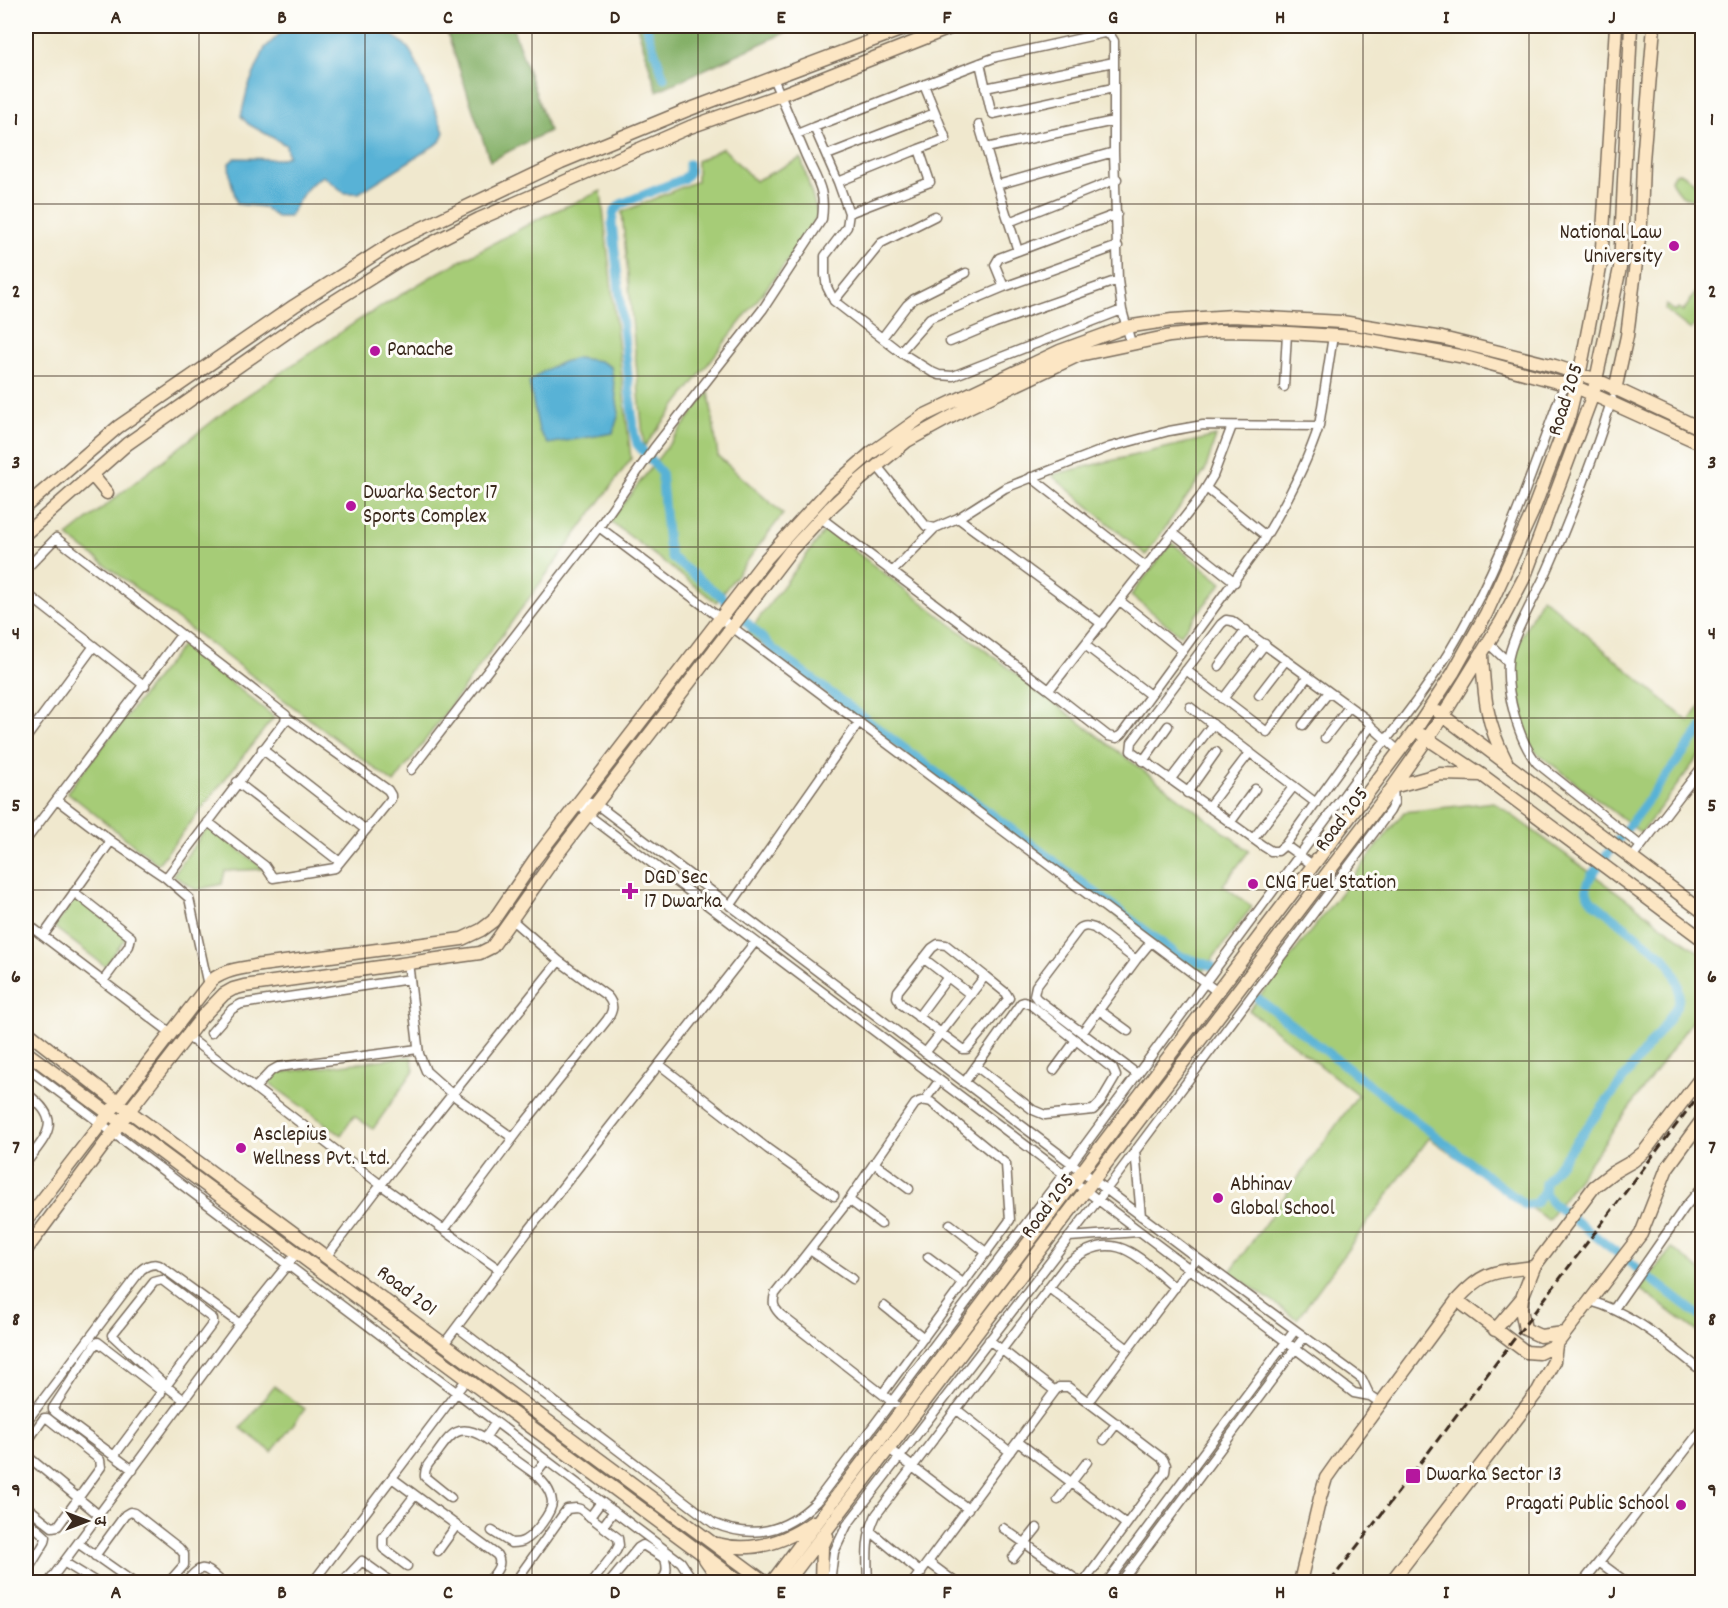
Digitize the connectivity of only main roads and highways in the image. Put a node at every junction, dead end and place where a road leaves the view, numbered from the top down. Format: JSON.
{"nodes":[{"id":1,"x":911,"y":26,"type":"edge"},
{"id":2,"x":955,"y":26,"type":"edge"},
{"id":3,"x":1616,"y":26,"type":"edge"},
{"id":4,"x":1631,"y":26,"type":"edge"},
{"id":5,"x":1654,"y":26,"type":"edge"},
{"id":6,"x":1597,"y":380,"type":"junction"},
{"id":7,"x":1573,"y":382,"type":"junction"},
{"id":8,"x":1615,"y":390,"type":"junction"},
{"id":9,"x":1593,"y":394,"type":"junction"},
{"id":10,"x":1702,"y":429,"type":"edge"},
{"id":11,"x":1702,"y":444,"type":"edge"},
{"id":12,"x":92,"y":475,"type":"junction"},
{"id":13,"x":107,"y":493,"type":"dead end"},
{"id":14,"x":26,"y":506,"type":"edge"},
{"id":15,"x":26,"y":533,"type":"edge"},
{"id":16,"x":1485,"y":648,"type":"junction"},
{"id":17,"x":1432,"y":708,"type":"junction"},
{"id":18,"x":1443,"y":716,"type":"junction"},
{"id":19,"x":1416,"y":729,"type":"junction"},
{"id":20,"x":1426,"y":739,"type":"junction"},
{"id":21,"x":1508,"y":765,"type":"junction"},
{"id":22,"x":1482,"y":775,"type":"junction"},
{"id":23,"x":1393,"y":787,"type":"junction"},
{"id":24,"x":1702,"y":912,"type":"edge"},
{"id":25,"x":1702,"y":939,"type":"edge"},
{"id":26,"x":26,"y":1031,"type":"edge"},
{"id":27,"x":26,"y":1052,"type":"edge"},
{"id":28,"x":1702,"y":1076,"type":"edge"},
{"id":29,"x":118,"y":1102,"type":"junction"},
{"id":30,"x":129,"y":1110,"type":"junction"},
{"id":31,"x":105,"y":1119,"type":"junction"},
{"id":32,"x":1702,"y":1120,"type":"edge"},
{"id":33,"x":116,"y":1128,"type":"junction"},
{"id":34,"x":26,"y":1221,"type":"edge"},
{"id":35,"x":26,"y":1250,"type":"edge"},
{"id":36,"x":1534,"y":1267,"type":"junction"},
{"id":37,"x":1522,"y":1298,"type":"junction"},
{"id":38,"x":1457,"y":1300,"type":"junction"},
{"id":39,"x":1495,"y":1330,"type":"junction"},
{"id":40,"x":1564,"y":1333,"type":"junction"},
{"id":41,"x":1556,"y":1346,"type":"junction"},
{"id":42,"x":826,"y":1521,"type":"junction"},
{"id":43,"x":713,"y":1543,"type":"junction"},
{"id":44,"x":702,"y":1554,"type":"junction"},
{"id":45,"x":716,"y":1582,"type":"edge"},
{"id":46,"x":740,"y":1582,"type":"edge"},
{"id":47,"x":765,"y":1582,"type":"edge"},
{"id":48,"x":772,"y":1582,"type":"edge"},
{"id":49,"x":787,"y":1582,"type":"edge"},
{"id":50,"x":820,"y":1582,"type":"edge"},
{"id":51,"x":1299,"y":1582,"type":"edge"},
{"id":52,"x":1391,"y":1582,"type":"edge"}],
"edges":[{"from":1,"to":14,"type":"main road"},
{"from":2,"to":12,"type":"main road"},
{"from":3,"to":7,"type":"main road","name":"Road 205"},
{"from":4,"to":6,"type":"main road","name":"Road 205"},
{"from":5,"to":8,"type":"main road"},
{"from":6,"to":7,"type":"main road"},
{"from":6,"to":8,"type":"main road"},
{"from":6,"to":9,"type":"main road","name":"Road 205"},
{"from":7,"to":9,"type":"main road"},
{"from":7,"to":17,"type":"main road","name":"Road 205"},
{"from":7,"to":29,"type":"main road"},
{"from":7,"to":30,"type":"main road"},
{"from":8,"to":10,"type":"main road"},
{"from":9,"to":11,"type":"main road"},
{"from":9,"to":16,"type":"main road","name":"Road 205"},
{"from":12,"to":13,"type":"main road"},
{"from":12,"to":15,"type":"main road"},
{"from":16,"to":18,"type":"main road","name":"Road 205"},
{"from":16,"to":21,"type":"main road"},
{"from":17,"to":18,"type":"main road"},
{"from":17,"to":19,"type":"main road","name":"Road 205"},
{"from":18,"to":20,"type":"main road","name":"Road 205"},
{"from":18,"to":21,"type":"main road"},
{"from":19,"to":20,"type":"main road"},
{"from":19,"to":42,"type":"main road","name":"Road 205"},
{"from":20,"to":22,"type":"main road"},
{"from":20,"to":23,"type":"main road","name":"Road 205"},
{"from":21,"to":24,"type":"main road"},
{"from":22,"to":23,"type":"main road"},
{"from":22,"to":25,"type":"main road"},
{"from":23,"to":42,"type":"main road","name":"Road 205"},
{"from":26,"to":29,"type":"main road","name":"Road 201"},
{"from":27,"to":31,"type":"main road","name":"Road 201"},
{"from":28,"to":36,"type":"main road"},
{"from":29,"to":30,"type":"main road","name":"Road 201"},
{"from":29,"to":31,"type":"main road"},
{"from":30,"to":33,"type":"main road"},
{"from":30,"to":43,"type":"main road","name":"Road 201"},
{"from":31,"to":33,"type":"main road","name":"Road 201"},
{"from":31,"to":34,"type":"main road"},
{"from":32,"to":40,"type":"main road"},
{"from":33,"to":35,"type":"main road"},
{"from":33,"to":44,"type":"main road","name":"Road 201"},
{"from":36,"to":37,"type":"main road"},
{"from":36,"to":38,"type":"main road"},
{"from":37,"to":39,"type":"main road"},
{"from":37,"to":40,"type":"main road"},
{"from":38,"to":39,"type":"main road"},
{"from":38,"to":51,"type":"main road"},
{"from":39,"to":41,"type":"main road"},
{"from":40,"to":41,"type":"main road"},
{"from":41,"to":52,"type":"main road"},
{"from":42,"to":43,"type":"main road"},
{"from":42,"to":48,"type":"main road","name":"Road 205"},
{"from":42,"to":49,"type":"main road","name":"Road 205"},
{"from":42,"to":50,"type":"main road"},
{"from":43,"to":47,"type":"main road","name":"Road 201"},
{"from":44,"to":45,"type":"main road"},
{"from":44,"to":46,"type":"main road","name":"Road 201"}]}
